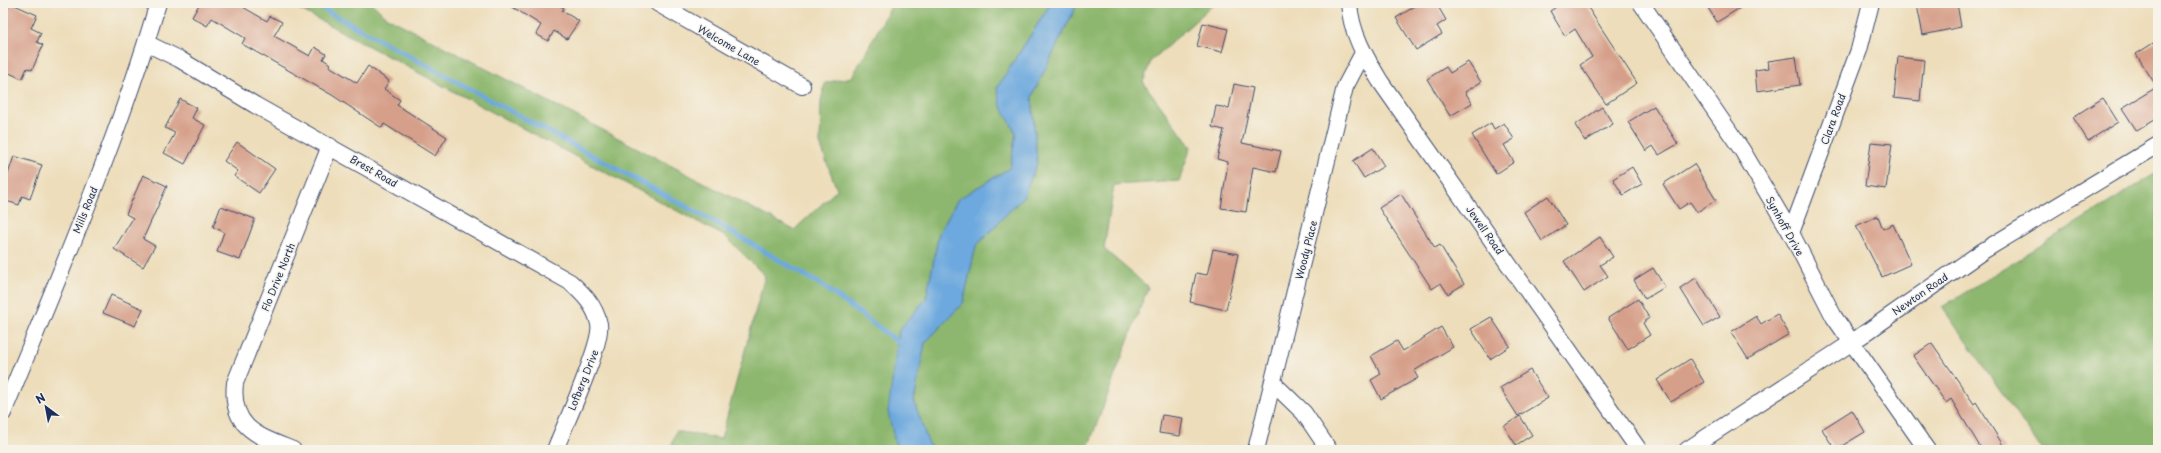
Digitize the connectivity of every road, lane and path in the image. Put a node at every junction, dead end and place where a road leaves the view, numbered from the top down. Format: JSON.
{"nodes":[{"id":1,"x":158,"y":3,"type":"edge"},
{"id":2,"x":656,"y":3,"type":"edge"},
{"id":3,"x":1349,"y":3,"type":"edge"},
{"id":4,"x":1641,"y":3,"type":"edge"},
{"id":5,"x":1871,"y":3,"type":"edge"},
{"id":6,"x":146,"y":43,"type":"junction"},
{"id":7,"x":1363,"y":53,"type":"junction"},
{"id":8,"x":802,"y":86,"type":"dead end"},
{"id":9,"x":2158,"y":145,"type":"edge"},
{"id":10,"x":330,"y":146,"type":"junction"},
{"id":11,"x":1791,"y":234,"type":"junction"},
{"id":12,"x":594,"y":308,"type":"joint"},
{"id":13,"x":1851,"y":343,"type":"junction"},
{"id":14,"x":1273,"y":383,"type":"junction"},
{"id":15,"x":3,"y":413,"type":"edge"},
{"id":16,"x":293,"y":450,"type":"edge"},
{"id":17,"x":555,"y":450,"type":"edge"},
{"id":18,"x":1256,"y":450,"type":"edge"},
{"id":19,"x":1329,"y":450,"type":"edge"},
{"id":20,"x":1639,"y":450,"type":"edge"},
{"id":21,"x":1687,"y":450,"type":"edge"},
{"id":22,"x":1927,"y":450,"type":"edge"}],
"edges":[{"from":1,"to":6,"type":"street","name":"Mills Road"},
{"from":2,"to":8,"type":"street","name":"Welcome Lane"},
{"from":3,"to":7,"type":"street","name":"Jewell Road"},
{"from":4,"to":11,"type":"street","name":"Synhoff Drive"},
{"from":5,"to":11,"type":"street","name":"Clara Road"},
{"from":6,"to":10,"type":"street","name":"Brest Road"},
{"from":6,"to":15,"type":"street","name":"Mills Road"},
{"from":7,"to":14,"type":"street","name":"Woody Place"},
{"from":7,"to":20,"type":"street","name":"Jewell Road"},
{"from":9,"to":13,"type":"street","name":"Newton Road"},
{"from":10,"to":12,"type":"street","name":"Brest Road"},
{"from":10,"to":16,"type":"street","name":"Flo Drive North"},
{"from":11,"to":13,"type":"street","name":"Synhoff Drive"},
{"from":12,"to":17,"type":"street","name":"Lofberg Drive"},
{"from":13,"to":21,"type":"street","name":"Newton Road"},
{"from":13,"to":22,"type":"street","name":"Synhoff Drive"},
{"from":14,"to":18,"type":"street","name":"Woody Place"},
{"from":14,"to":19,"type":"street"}]}
